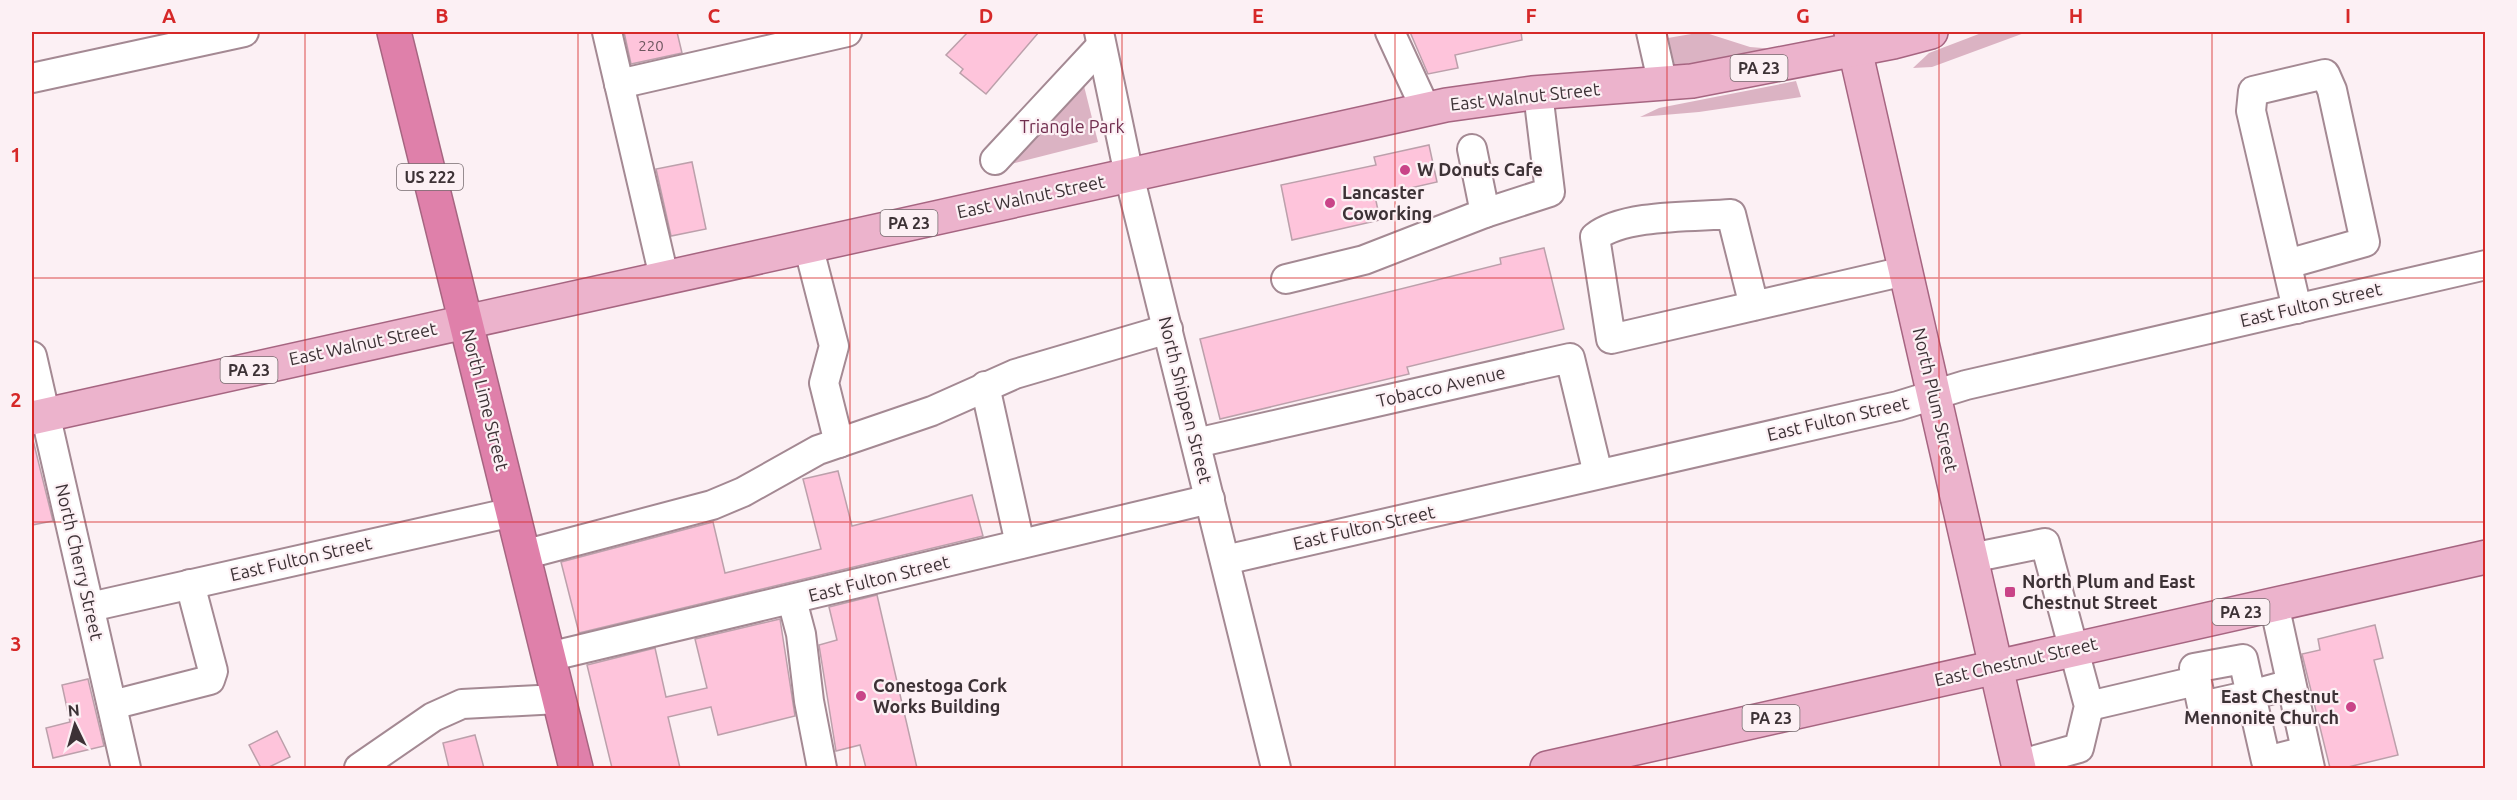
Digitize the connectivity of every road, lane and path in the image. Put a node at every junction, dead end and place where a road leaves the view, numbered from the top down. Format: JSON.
{"nodes":[{"id":1,"x":244,"y":32,"type":"edge"},
{"id":2,"x":394,"y":32,"type":"edge"},
{"id":3,"x":607,"y":32,"type":"edge"},
{"id":4,"x":847,"y":32,"type":"edge"},
{"id":5,"x":1390,"y":32,"type":"edge"},
{"id":6,"x":1651,"y":32,"type":"edge"},
{"id":7,"x":1926,"y":32,"type":"edge"},
{"id":8,"x":1100,"y":39,"type":"edge"},
{"id":9,"x":1853,"y":41,"type":"edge"},
{"id":10,"x":32,"y":78,"type":"edge"},
{"id":11,"x":619,"y":84,"type":"junction"},
{"id":12,"x":1663,"y":85,"type":"junction"},
{"id":13,"x":1538,"y":93,"type":"junction"},
{"id":14,"x":1426,"y":110,"type":"junction"},
{"id":15,"x":1472,"y":149,"type":"dead end"},
{"id":16,"x":995,"y":160,"type":"dead end"},
{"id":17,"x":1129,"y":175,"type":"junction"},
{"id":18,"x":1485,"y":213,"type":"junction"},
{"id":19,"x":808,"y":245,"type":"junction"},
{"id":20,"x":2287,"y":264,"type":"junction"},
{"id":21,"x":2486,"y":265,"type":"edge"},
{"id":22,"x":1905,"y":270,"type":"junction"},
{"id":23,"x":664,"y":277,"type":"junction"},
{"id":24,"x":1286,"y":279,"type":"dead end"},
{"id":25,"x":1754,"y":306,"type":"junction"},
{"id":26,"x":2297,"y":309,"type":"junction"},
{"id":27,"x":466,"y":322,"type":"junction"},
{"id":28,"x":1168,"y":329,"type":"junction"},
{"id":29,"x":32,"y":356,"type":"edge"},
{"id":30,"x":985,"y":386,"type":"junction"},
{"id":31,"x":1934,"y":395,"type":"junction"},
{"id":32,"x":39,"y":416,"type":"edge"},
{"id":33,"x":838,"y":442,"type":"junction"},
{"id":34,"x":1196,"y":442,"type":"junction"},
{"id":35,"x":1598,"y":474,"type":"junction"},
{"id":36,"x":1210,"y":499,"type":"junction"},
{"id":37,"x":513,"y":512,"type":"junction"},
{"id":38,"x":1020,"y":544,"type":"junction"},
{"id":39,"x":523,"y":555,"type":"junction"},
{"id":40,"x":2486,"y":557,"type":"edge"},
{"id":41,"x":1971,"y":558,"type":"junction"},
{"id":42,"x":1225,"y":560,"type":"junction"},
{"id":43,"x":190,"y":584,"type":"junction"},
{"id":44,"x":792,"y":600,"type":"junction"},
{"id":45,"x":2274,"y":604,"type":"junction"},
{"id":46,"x":90,"y":607,"type":"junction"},
{"id":47,"x":2072,"y":649,"type":"junction"},
{"id":48,"x":548,"y":657,"type":"junction"},
{"id":49,"x":1996,"y":667,"type":"junction"},
{"id":50,"x":2196,"y":681,"type":"junction"},
{"id":51,"x":2291,"y":684,"type":"junction"},
{"id":52,"x":2251,"y":695,"type":"junction"},
{"id":53,"x":559,"y":699,"type":"junction"},
{"id":54,"x":112,"y":705,"type":"junction"},
{"id":55,"x":2089,"y":706,"type":"junction"},
{"id":56,"x":2082,"y":758,"type":"edge"},
{"id":57,"x":2308,"y":760,"type":"edge"},
{"id":58,"x":2019,"y":767,"type":"edge"},
{"id":59,"x":126,"y":768,"type":"edge"},
{"id":60,"x":359,"y":768,"type":"edge"},
{"id":61,"x":576,"y":768,"type":"edge"},
{"id":62,"x":822,"y":768,"type":"edge"},
{"id":63,"x":1276,"y":768,"type":"edge"},
{"id":64,"x":1547,"y":768,"type":"edge"}],
"edges":[{"from":1,"to":10,"type":"street"},
{"from":2,"to":27,"type":"highway","name":"North Lime Street","number":"US 222"},
{"from":3,"to":11,"type":"street"},
{"from":4,"to":11,"type":"street"},
{"from":5,"to":14,"type":"street"},
{"from":6,"to":12,"type":"street"},
{"from":7,"to":9,"type":"main road","name":"East Walnut Street","number":"PA 23"},
{"from":8,"to":16,"type":"street"},
{"from":8,"to":17,"type":"street","name":"North Shippen Street"},
{"from":9,"to":12,"type":"main road","name":"East Walnut Street","number":"PA 23"},
{"from":9,"to":22,"type":"main road","name":"North Plum Street"},
{"from":11,"to":23,"type":"street"},
{"from":12,"to":13,"type":"main road","name":"East Walnut Street","number":"PA 23"},
{"from":13,"to":14,"type":"main road","name":"East Walnut Street","number":"PA 23"},
{"from":13,"to":18,"type":"street"},
{"from":14,"to":17,"type":"main road","name":"East Walnut Street","number":"PA 23"},
{"from":15,"to":18,"type":"street"},
{"from":17,"to":19,"type":"main road","name":"East Walnut Street","number":"PA 23"},
{"from":17,"to":28,"type":"street","name":"North Shippen Street"},
{"from":18,"to":24,"type":"street"},
{"from":19,"to":23,"type":"main road","name":"East Walnut Street","number":"PA 23"},
{"from":19,"to":33,"type":"street"},
{"from":20,"to":20,"type":"street"},
{"from":20,"to":26,"type":"street"},
{"from":21,"to":26,"type":"street","name":"East Fulton Street"},
{"from":22,"to":25,"type":"street"},
{"from":22,"to":31,"type":"main road","name":"North Plum Street"},
{"from":23,"to":27,"type":"main road","name":"East Walnut Street","number":"PA 23"},
{"from":25,"to":25,"type":"street"},
{"from":26,"to":31,"type":"street","name":"East Fulton Street"},
{"from":27,"to":32,"type":"main road","name":"East Walnut Street","number":"PA 23"},
{"from":27,"to":37,"type":"highway","name":"North Lime Street","number":"US 222"},
{"from":28,"to":30,"type":"street"},
{"from":28,"to":34,"type":"street","name":"North Shippen Street"},
{"from":29,"to":32,"type":"street","name":"North Cherry Street"},
{"from":30,"to":33,"type":"street"},
{"from":30,"to":38,"type":"street"},
{"from":31,"to":35,"type":"street","name":"East Fulton Street"},
{"from":31,"to":41,"type":"main road","name":"North Plum Street"},
{"from":32,"to":46,"type":"street","name":"North Cherry Street"},
{"from":33,"to":39,"type":"street"},
{"from":34,"to":35,"type":"street","name":"Tobacco Avenue"},
{"from":34,"to":36,"type":"street","name":"North Shippen Street"},
{"from":35,"to":42,"type":"street","name":"East Fulton Street"},
{"from":36,"to":38,"type":"street","name":"East Fulton Street"},
{"from":36,"to":42,"type":"street","name":"North Shippen Street"},
{"from":37,"to":39,"type":"highway","name":"North Lime Street","number":"US 222"},
{"from":37,"to":43,"type":"street","name":"East Fulton Street"},
{"from":38,"to":44,"type":"street","name":"East Fulton Street"},
{"from":39,"to":48,"type":"highway","name":"North Lime Street","number":"US 222"},
{"from":40,"to":45,"type":"main road","name":"East Chestnut Street","number":"PA 23"},
{"from":41,"to":47,"type":"street"},
{"from":41,"to":49,"type":"main road","name":"North Plum Street"},
{"from":42,"to":63,"type":"street","name":"North Shippen Street"},
{"from":43,"to":46,"type":"street","name":"East Fulton Street"},
{"from":43,"to":54,"type":"street"},
{"from":44,"to":48,"type":"street","name":"East Fulton Street"},
{"from":44,"to":62,"type":"street"},
{"from":45,"to":47,"type":"main road","name":"East Chestnut Street","number":"PA 23"},
{"from":45,"to":51,"type":"street"},
{"from":46,"to":54,"type":"street","name":"North Cherry Street"},
{"from":47,"to":49,"type":"main road","name":"East Chestnut Street","number":"PA 23"},
{"from":47,"to":55,"type":"street"},
{"from":48,"to":53,"type":"highway","name":"North Lime Street","number":"US 222"},
{"from":49,"to":58,"type":"main road","name":"North Plum Street"},
{"from":49,"to":64,"type":"main road","name":"East Chestnut Street","number":"PA 23"},
{"from":50,"to":52,"type":"street"},
{"from":50,"to":52,"type":"street"},
{"from":50,"to":55,"type":"street"},
{"from":51,"to":52,"type":"street"},
{"from":51,"to":57,"type":"street"},
{"from":52,"to":57,"type":"street"},
{"from":53,"to":60,"type":"street"},
{"from":53,"to":61,"type":"highway","name":"North Lime Street","number":"US 222"},
{"from":54,"to":59,"type":"street","name":"North Cherry Street"},
{"from":55,"to":56,"type":"street"},
{"from":56,"to":58,"type":"street"}]}
